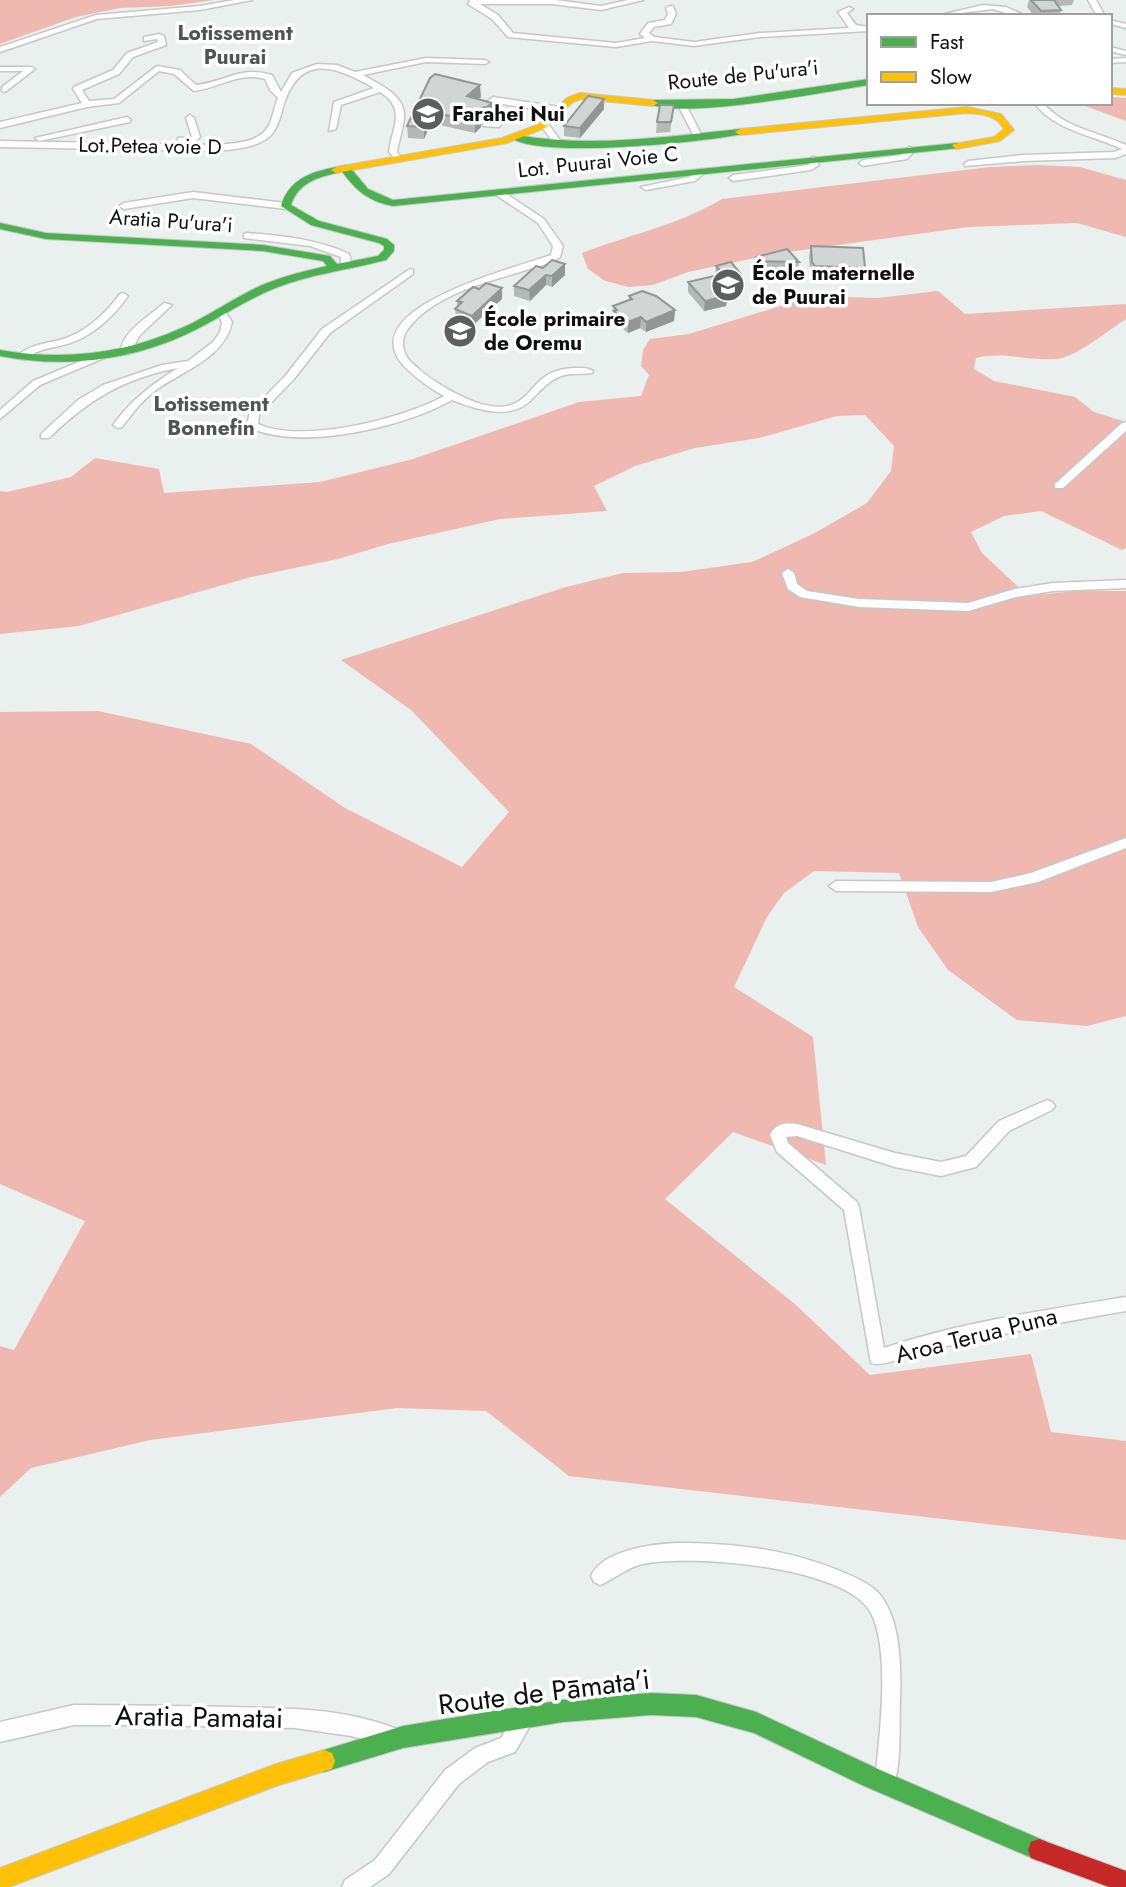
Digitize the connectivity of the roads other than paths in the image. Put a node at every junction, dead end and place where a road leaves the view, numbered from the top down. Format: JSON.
{"nodes":[{"id":1,"x":248,"y":0,"type":"edge"},
{"id":2,"x":639,"y":0,"type":"edge"},
{"id":3,"x":467,"y":1,"type":"edge"},
{"id":4,"x":670,"y":8,"type":"dead end"},
{"id":5,"x":849,"y":9,"type":"dead end"},
{"id":6,"x":959,"y":14,"type":"edge"},
{"id":7,"x":1019,"y":14,"type":"edge"},
{"id":8,"x":865,"y":30,"type":"edge"},
{"id":9,"x":652,"y":38,"type":"junction"},
{"id":10,"x":147,"y":39,"type":"dead end"},
{"id":11,"x":0,"y":50,"type":"edge"},
{"id":12,"x":485,"y":62,"type":"dead end"},
{"id":13,"x":0,"y":69,"type":"edge"},
{"id":14,"x":357,"y":75,"type":"junction"},
{"id":15,"x":867,"y":82,"type":"edge"},
{"id":16,"x":5,"y":89,"type":"dead end"},
{"id":17,"x":380,"y":89,"type":"junction"},
{"id":18,"x":283,"y":98,"type":"junction"},
{"id":19,"x":87,"y":104,"type":"junction"},
{"id":20,"x":682,"y":105,"type":"junction"},
{"id":21,"x":1040,"y":105,"type":"edge"},
{"id":22,"x":560,"y":110,"type":"junction"},
{"id":23,"x":190,"y":118,"type":"dead end"},
{"id":24,"x":127,"y":120,"type":"dead end"},
{"id":25,"x":486,"y":124,"type":"dead end"},
{"id":26,"x":544,"y":124,"type":"junction"},
{"id":27,"x":0,"y":125,"type":"edge"},
{"id":28,"x":332,"y":129,"type":"dead end"},
{"id":29,"x":516,"y":138,"type":"junction"},
{"id":30,"x":699,"y":138,"type":"junction"},
{"id":31,"x":24,"y":143,"type":"junction"},
{"id":32,"x":558,"y":143,"type":"junction"},
{"id":33,"x":0,"y":144,"type":"edge"},
{"id":34,"x":93,"y":145,"type":"junction"},
{"id":35,"x":912,"y":149,"type":"junction"},
{"id":36,"x":1126,"y":149,"type":"edge"},
{"id":37,"x":397,"y":158,"type":"junction"},
{"id":38,"x":814,"y":160,"type":"junction"},
{"id":39,"x":863,"y":163,"type":"dead end"},
{"id":40,"x":968,"y":164,"type":"dead end"},
{"id":41,"x":344,"y":167,"type":"junction"},
{"id":42,"x":701,"y":172,"type":"junction"},
{"id":43,"x":733,"y":178,"type":"dead end"},
{"id":44,"x":646,"y":187,"type":"dead end"},
{"id":45,"x":499,"y":193,"type":"junction"},
{"id":46,"x":124,"y":206,"type":"dead end"},
{"id":47,"x":286,"y":206,"type":"junction"},
{"id":48,"x":0,"y":226,"type":"edge"},
{"id":49,"x":247,"y":236,"type":"dead end"},
{"id":50,"x":352,"y":266,"type":"junction"},
{"id":51,"x":335,"y":269,"type":"junction"},
{"id":52,"x":410,"y":272,"type":"dead end"},
{"id":53,"x":123,"y":296,"type":"dead end"},
{"id":54,"x":167,"y":305,"type":"dead end"},
{"id":55,"x":221,"y":311,"type":"junction"},
{"id":56,"x":125,"y":352,"type":"junction"},
{"id":57,"x":7,"y":356,"type":"edge"},
{"id":58,"x":100,"y":356,"type":"junction"},
{"id":59,"x":191,"y":364,"type":"junction"},
{"id":60,"x":588,"y":371,"type":"dead end"},
{"id":61,"x":451,"y":396,"type":"junction"},
{"id":62,"x":0,"y":416,"type":"edge"},
{"id":63,"x":118,"y":425,"type":"dead end"},
{"id":64,"x":1126,"y":425,"type":"edge"},
{"id":65,"x":45,"y":436,"type":"dead end"},
{"id":66,"x":1059,"y":486,"type":"dead end"},
{"id":67,"x":788,"y":573,"type":"dead end"},
{"id":68,"x":1126,"y":584,"type":"edge"},
{"id":69,"x":1126,"y":843,"type":"edge"},
{"id":70,"x":835,"y":886,"type":"dead end"},
{"id":71,"x":1047,"y":1106,"type":"dead end"},
{"id":72,"x":1126,"y":1304,"type":"edge"},
{"id":73,"x":600,"y":1576,"type":"dead end"},
{"id":74,"x":525,"y":1717,"type":"junction"},
{"id":75,"x":0,"y":1732,"type":"edge"},
{"id":76,"x":398,"y":1738,"type":"junction"},
{"id":77,"x":885,"y":1783,"type":"junction"},
{"id":78,"x":0,"y":1879,"type":"edge"},
{"id":79,"x":1126,"y":1882,"type":"edge"},
{"id":80,"x":352,"y":1887,"type":"edge"}],
"edges":[{"from":1,"to":11,"type":"street"},
{"from":2,"to":3,"type":"street"},
{"from":3,"to":9,"type":"street"},
{"from":4,"to":9,"type":"street"},
{"from":5,"to":8,"type":"street"},
{"from":6,"to":7,"type":"street"},
{"from":8,"to":9,"type":"street"},
{"from":10,"to":19,"type":"street"},
{"from":12,"to":14,"type":"street"},
{"from":13,"to":16,"type":"street"},
{"from":14,"to":17,"type":"street","name":"Lot.Petea voie D"},
{"from":14,"to":18,"type":"street","name":"Lot.Petea voie D"},
{"from":15,"to":20,"type":"main road","name":"Route de Pu'ura'i"},
{"from":17,"to":28,"type":"street"},
{"from":17,"to":37,"type":"street","name":"Lot.Petea voie D"},
{"from":18,"to":19,"type":"street"},
{"from":18,"to":34,"type":"street","name":"Lot.Petea voie D"},
{"from":19,"to":27,"type":"street"},
{"from":20,"to":22,"type":"main road","name":"Route de Pu'ura'i"},
{"from":20,"to":30,"type":"street","name":"Lot. Puurai Voie C"},
{"from":21,"to":36,"type":"street"},
{"from":22,"to":25,"type":"street"},
{"from":22,"to":26,"type":"main road","name":"Route de Pu'ura'i"},
{"from":23,"to":34,"type":"street"},
{"from":24,"to":31,"type":"street"},
{"from":26,"to":29,"type":"main road","name":"Route de Pu'ura'i"},
{"from":26,"to":32,"type":"street","name":"Lot. Puurai Voie C"},
{"from":29,"to":32,"type":"main road","name":"Lot. Puurai Voie C"},
{"from":29,"to":37,"type":"main road","name":"Route de Pu'ura'i"},
{"from":30,"to":32,"type":"main road","name":"Lot. Puurai Voie C"},
{"from":30,"to":35,"type":"main road","name":"Lot. Puurai Voie C"},
{"from":31,"to":33,"type":"street","name":"Lot.Petea voie D"},
{"from":31,"to":34,"type":"street","name":"Lot.Petea voie D"},
{"from":35,"to":38,"type":"main road","name":"Lot. Puurai Voie C"},
{"from":35,"to":39,"type":"street","name":"Lot. Puurai Voie C"},
{"from":36,"to":40,"type":"street"},
{"from":37,"to":41,"type":"main road","name":"Route de Pu'ura'i"},
{"from":38,"to":42,"type":"main road","name":"Lot. Puurai Voie C"},
{"from":38,"to":43,"type":"street","name":"Lot. Puurai Voie C"},
{"from":41,"to":45,"type":"main road","name":"Lot. Puurai Voie C"},
{"from":41,"to":47,"type":"main road","name":"Route de Pu'ura'i"},
{"from":42,"to":44,"type":"street","name":"Lot. Puurai Voie C"},
{"from":42,"to":45,"type":"main road","name":"Lot. Puurai Voie C"},
{"from":45,"to":61,"type":"street","name":"Lot. Puurai Voie C"},
{"from":46,"to":47,"type":"street"},
{"from":47,"to":50,"type":"main road"},
{"from":48,"to":51,"type":"main road","name":"Aratia Pu'ura'i"},
{"from":49,"to":50,"type":"street"},
{"from":50,"to":51,"type":"main road"},
{"from":51,"to":55,"type":"main road"},
{"from":52,"to":61,"type":"street"},
{"from":53,"to":57,"type":"street"},
{"from":54,"to":56,"type":"street"},
{"from":55,"to":56,"type":"main road"},
{"from":55,"to":59,"type":"street"},
{"from":56,"to":58,"type":"main road"},
{"from":57,"to":58,"type":"main road"},
{"from":58,"to":62,"type":"street"},
{"from":59,"to":63,"type":"street"},
{"from":59,"to":65,"type":"street"},
{"from":60,"to":61,"type":"street","name":"Lot. Puurai Voie C"},
{"from":64,"to":66,"type":"street"},
{"from":67,"to":68,"type":"street"},
{"from":69,"to":70,"type":"street"},
{"from":71,"to":72,"type":"street","name":"Aroa Terua Puna"},
{"from":73,"to":77,"type":"street"},
{"from":74,"to":76,"type":"main road","name":"Route de Pāmata'i"},
{"from":74,"to":77,"type":"main road","name":"Route de Pāmata'i"},
{"from":74,"to":80,"type":"street"},
{"from":75,"to":76,"type":"street","name":"Aratia Pamatai"},
{"from":76,"to":78,"type":"main road","name":"Route de Pāmata'i"},
{"from":77,"to":79,"type":"main road","name":"Route de Pāmata'i"}]}
